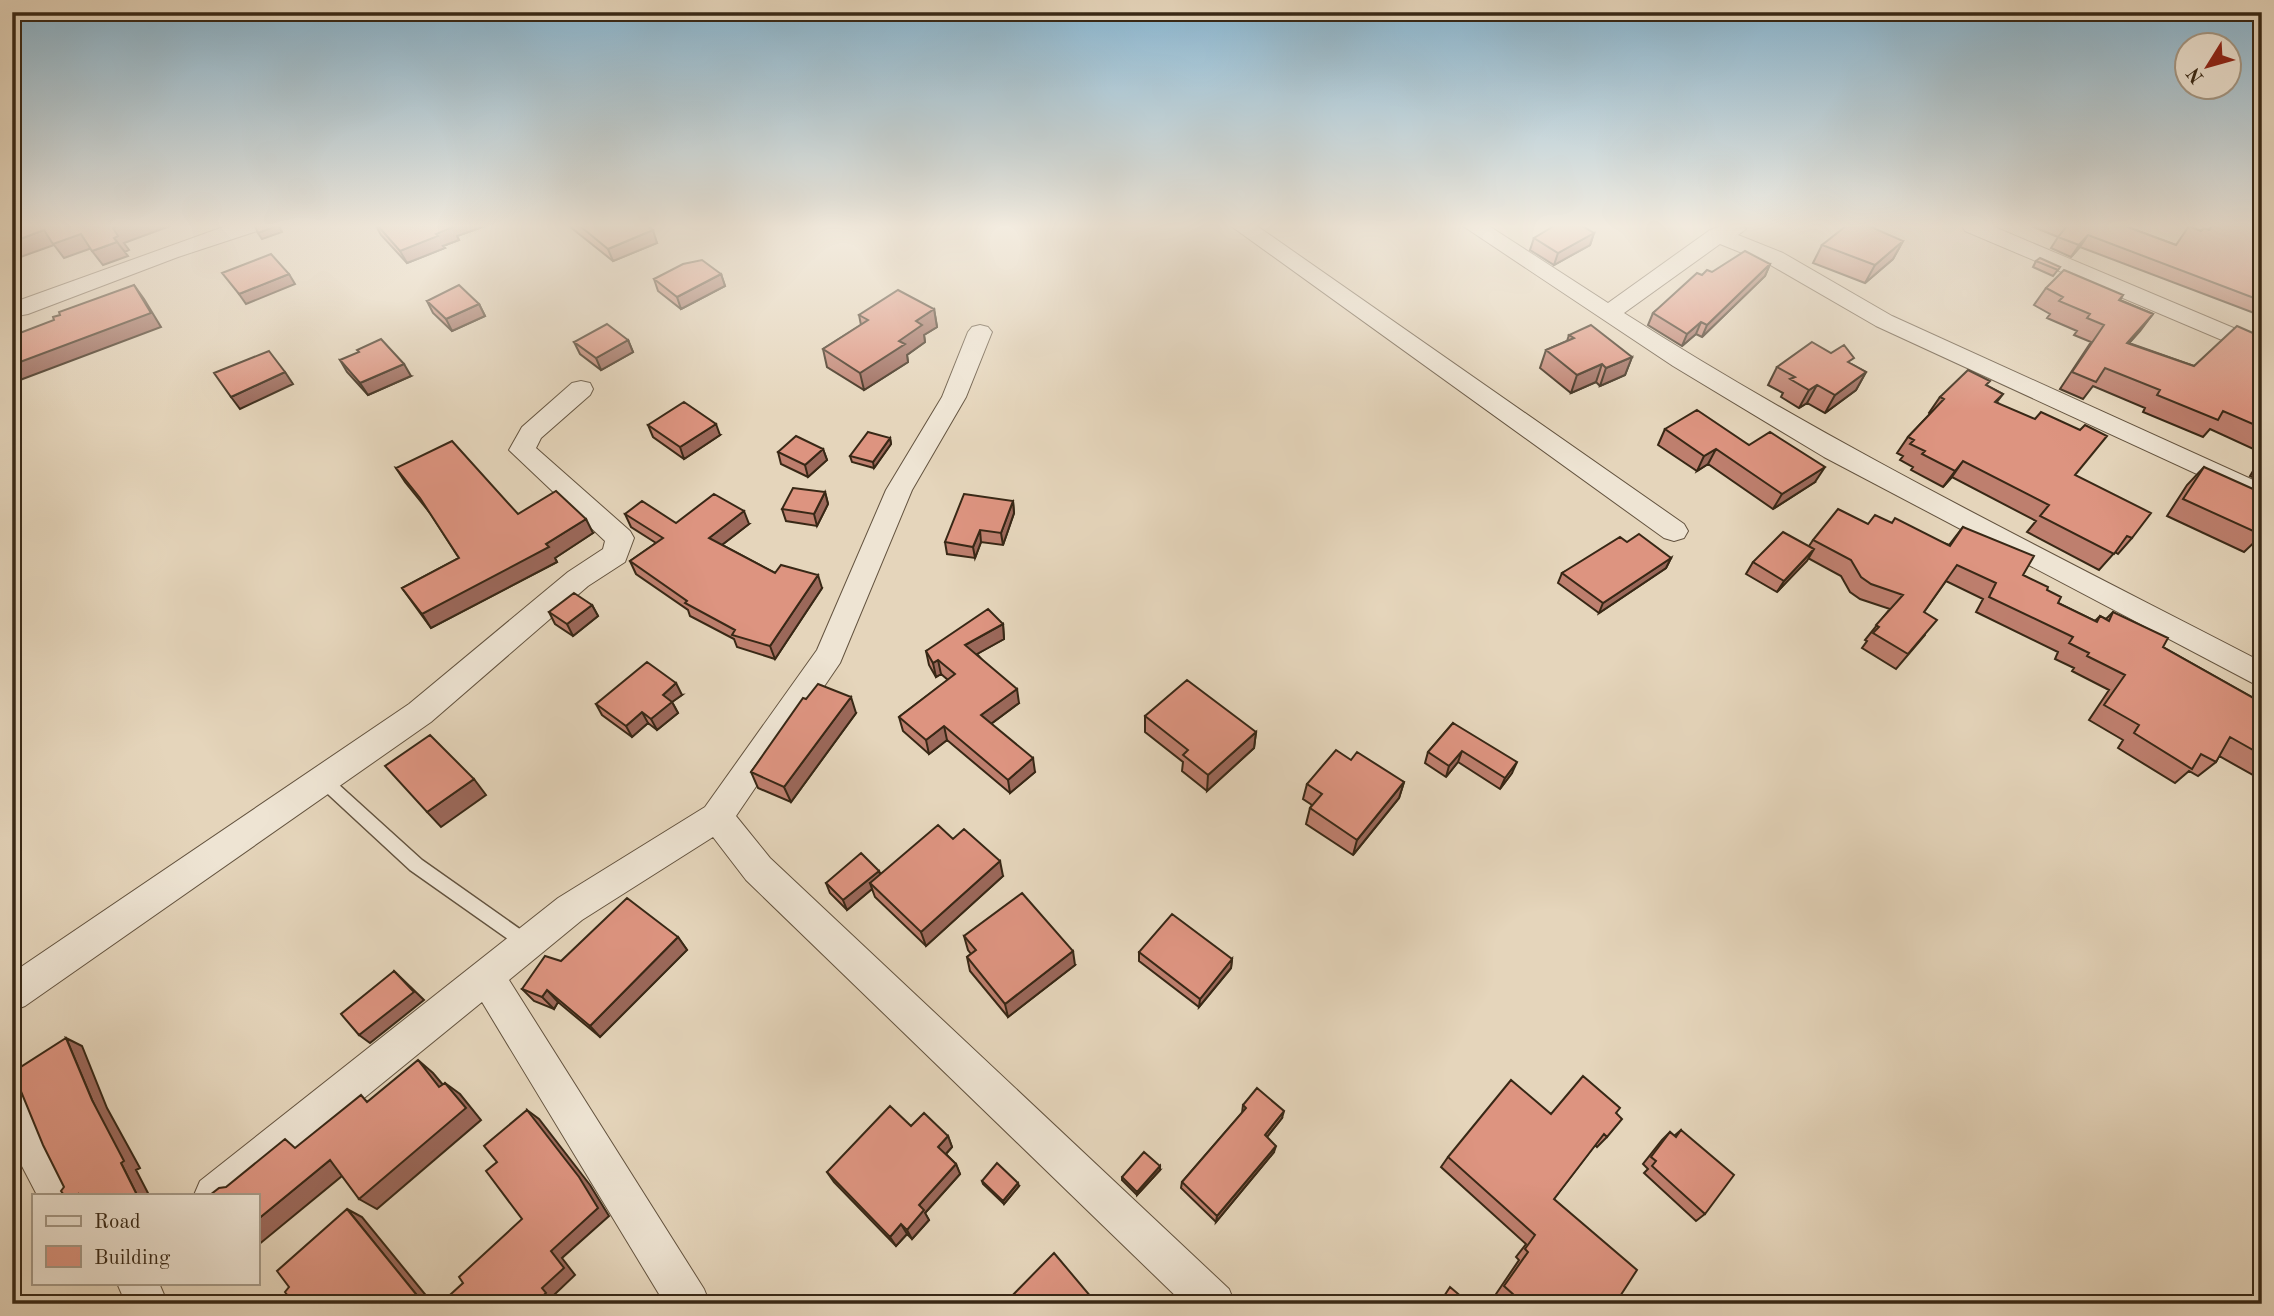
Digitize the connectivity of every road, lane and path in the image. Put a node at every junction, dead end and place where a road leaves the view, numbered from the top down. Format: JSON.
{"nodes":[{"id":1,"x":77,"y":287,"type":"edge"},
{"id":2,"x":1329,"y":287,"type":"edge"},
{"id":3,"x":1571,"y":287,"type":"edge"},
{"id":4,"x":1644,"y":287,"type":"edge"},
{"id":5,"x":1826,"y":287,"type":"edge"},
{"id":6,"x":2117,"y":287,"type":"edge"},
{"id":7,"x":12,"y":310,"type":"edge"},
{"id":8,"x":1610,"y":312,"type":"junction"},
{"id":9,"x":980,"y":332,"type":"dead end"},
{"id":10,"x":2262,"y":349,"type":"edge"},
{"id":11,"x":581,"y":389,"type":"dead end"},
{"id":12,"x":2262,"y":495,"type":"edge"},
{"id":13,"x":1674,"y":531,"type":"dead end"},
{"id":14,"x":2262,"y":676,"type":"edge"},
{"id":15,"x":322,"y":779,"type":"junction"},
{"id":16,"x":717,"y":817,"type":"junction"},
{"id":17,"x":528,"y":944,"type":"junction"},
{"id":18,"x":487,"y":977,"type":"junction"},
{"id":19,"x":12,"y":994,"type":"edge"},
{"id":20,"x":12,"y":1107,"type":"edge"},
{"id":21,"x":57,"y":1194,"type":"edge"},
{"id":22,"x":215,"y":1194,"type":"edge"},
{"id":23,"x":138,"y":1284,"type":"edge"},
{"id":24,"x":147,"y":1304,"type":"edge"},
{"id":25,"x":689,"y":1304,"type":"edge"},
{"id":26,"x":1214,"y":1304,"type":"edge"}],
"edges":[{"from":1,"to":7,"type":"street"},
{"from":2,"to":13,"type":"street"},
{"from":3,"to":8,"type":"street"},
{"from":4,"to":8,"type":"street"},
{"from":5,"to":12,"type":"street"},
{"from":6,"to":10,"type":"street"},
{"from":8,"to":14,"type":"street"},
{"from":9,"to":16,"type":"street"},
{"from":11,"to":15,"type":"street"},
{"from":15,"to":17,"type":"lane"},
{"from":15,"to":19,"type":"street"},
{"from":16,"to":17,"type":"street"},
{"from":16,"to":26,"type":"street"},
{"from":17,"to":18,"type":"street"},
{"from":18,"to":22,"type":"street"},
{"from":18,"to":25,"type":"street"},
{"from":20,"to":21,"type":"street"},
{"from":23,"to":24,"type":"street"}]}
